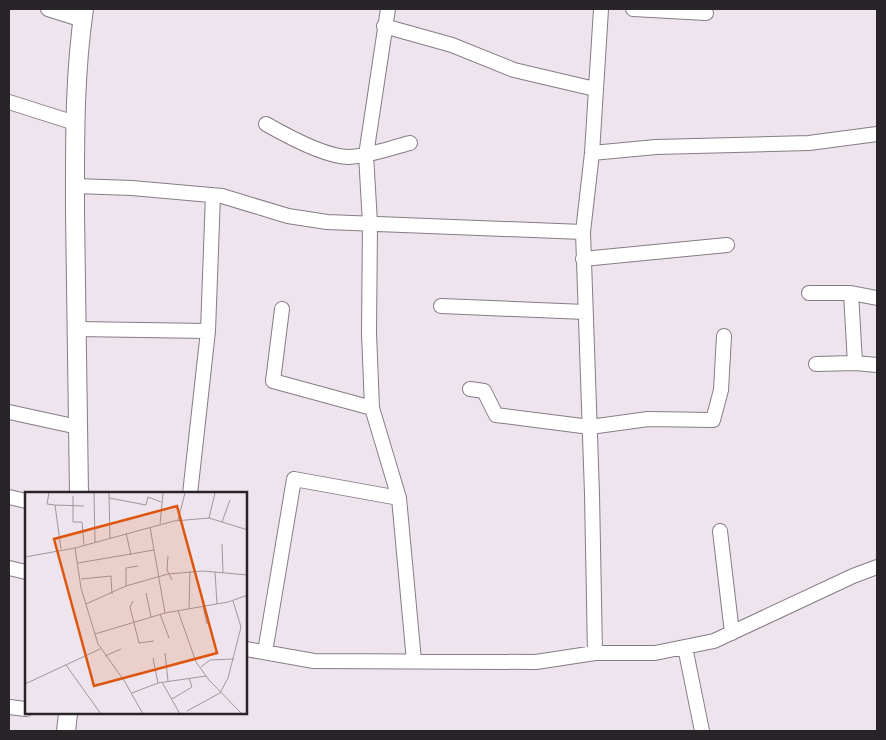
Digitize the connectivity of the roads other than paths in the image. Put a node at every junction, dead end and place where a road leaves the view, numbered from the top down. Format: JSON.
{"nodes":[{"id":1,"x":48,"y":9,"type":"edge"},
{"id":2,"x":388,"y":9,"type":"edge"},
{"id":3,"x":601,"y":9,"type":"edge"},
{"id":4,"x":633,"y":9,"type":"edge"},
{"id":5,"x":706,"y":13,"type":"dead end"},
{"id":6,"x":83,"y":14,"type":"edge"},
{"id":7,"x":384,"y":26,"type":"junction"},
{"id":8,"x":596,"y":89,"type":"junction"},
{"id":9,"x":9,"y":103,"type":"edge"},
{"id":10,"x":75,"y":123,"type":"junction"},
{"id":11,"x":266,"y":124,"type":"dead end"},
{"id":12,"x":877,"y":134,"type":"edge"},
{"id":13,"x":410,"y":143,"type":"dead end"},
{"id":14,"x":592,"y":152,"type":"junction"},
{"id":15,"x":366,"y":155,"type":"junction"},
{"id":16,"x":75,"y":186,"type":"junction"},
{"id":17,"x":214,"y":195,"type":"junction"},
{"id":18,"x":370,"y":223,"type":"junction"},
{"id":19,"x":583,"y":232,"type":"junction"},
{"id":20,"x":727,"y":244,"type":"dead end"},
{"id":21,"x":583,"y":259,"type":"junction"},
{"id":22,"x":808,"y":292,"type":"dead end"},
{"id":23,"x":851,"y":293,"type":"junction"},
{"id":24,"x":877,"y":298,"type":"edge"},
{"id":25,"x":441,"y":306,"type":"dead end"},
{"id":26,"x":282,"y":309,"type":"dead end"},
{"id":27,"x":585,"y":312,"type":"junction"},
{"id":28,"x":76,"y":329,"type":"junction"},
{"id":29,"x":208,"y":331,"type":"junction"},
{"id":30,"x":724,"y":336,"type":"dead end"},
{"id":31,"x":855,"y":363,"type":"junction"},
{"id":32,"x":816,"y":364,"type":"dead end"},
{"id":33,"x":877,"y":365,"type":"edge"},
{"id":34,"x":470,"y":389,"type":"dead end"},
{"id":35,"x":372,"y":408,"type":"junction"},
{"id":36,"x":9,"y":412,"type":"edge"},
{"id":37,"x":78,"y":427,"type":"junction"},
{"id":38,"x":590,"y":427,"type":"junction"},
{"id":39,"x":79,"y":492,"type":"edge"},
{"id":40,"x":190,"y":492,"type":"edge"},
{"id":41,"x":9,"y":497,"type":"edge"},
{"id":42,"x":399,"y":498,"type":"junction"},
{"id":43,"x":25,"y":501,"type":"edge"},
{"id":44,"x":720,"y":531,"type":"dead end"},
{"id":45,"x":9,"y":568,"type":"edge"},
{"id":46,"x":877,"y":568,"type":"edge"},
{"id":47,"x":25,"y":572,"type":"edge"},
{"id":48,"x":732,"y":633,"type":"junction"},
{"id":49,"x":685,"y":647,"type":"junction"},
{"id":50,"x":248,"y":649,"type":"edge"},
{"id":51,"x":265,"y":652,"type":"junction"},
{"id":52,"x":595,"y":654,"type":"junction"},
{"id":53,"x":414,"y":661,"type":"junction"},
{"id":54,"x":9,"y":707,"type":"edge"},
{"id":55,"x":25,"y":709,"type":"edge"},
{"id":56,"x":67,"y":715,"type":"edge"},
{"id":57,"x":66,"y":731,"type":"edge"},
{"id":58,"x":702,"y":731,"type":"edge"}],
"edges":[{"from":1,"to":6,"type":"street"},
{"from":2,"to":7,"type":"street"},
{"from":3,"to":8,"type":"street"},
{"from":4,"to":5,"type":"street"},
{"from":6,"to":10,"type":"street"},
{"from":7,"to":8,"type":"street"},
{"from":7,"to":15,"type":"street"},
{"from":8,"to":14,"type":"street"},
{"from":9,"to":10,"type":"street"},
{"from":10,"to":16,"type":"street"},
{"from":11,"to":15,"type":"street"},
{"from":12,"to":14,"type":"street"},
{"from":13,"to":15,"type":"street"},
{"from":14,"to":19,"type":"street"},
{"from":15,"to":18,"type":"street"},
{"from":16,"to":17,"type":"street"},
{"from":16,"to":28,"type":"street"},
{"from":17,"to":18,"type":"street"},
{"from":17,"to":29,"type":"street"},
{"from":18,"to":19,"type":"street"},
{"from":18,"to":35,"type":"street"},
{"from":19,"to":21,"type":"street"},
{"from":20,"to":21,"type":"street"},
{"from":21,"to":27,"type":"street"},
{"from":22,"to":23,"type":"street"},
{"from":23,"to":24,"type":"street"},
{"from":23,"to":31,"type":"street"},
{"from":25,"to":27,"type":"street"},
{"from":26,"to":35,"type":"street"},
{"from":27,"to":38,"type":"street"},
{"from":28,"to":29,"type":"street"},
{"from":28,"to":37,"type":"street"},
{"from":29,"to":40,"type":"street"},
{"from":30,"to":38,"type":"street"},
{"from":31,"to":32,"type":"street"},
{"from":31,"to":33,"type":"street"},
{"from":34,"to":38,"type":"street"},
{"from":35,"to":42,"type":"street"},
{"from":36,"to":37,"type":"street"},
{"from":37,"to":39,"type":"street"},
{"from":38,"to":52,"type":"street"},
{"from":41,"to":43,"type":"street"},
{"from":42,"to":51,"type":"street"},
{"from":42,"to":53,"type":"street"},
{"from":44,"to":48,"type":"street"},
{"from":45,"to":47,"type":"street"},
{"from":46,"to":48,"type":"street"},
{"from":48,"to":49,"type":"street"},
{"from":49,"to":52,"type":"street"},
{"from":49,"to":58,"type":"street"},
{"from":50,"to":51,"type":"street"},
{"from":51,"to":53,"type":"street"},
{"from":52,"to":53,"type":"street"},
{"from":54,"to":55,"type":"street"},
{"from":56,"to":57,"type":"street"}]}
